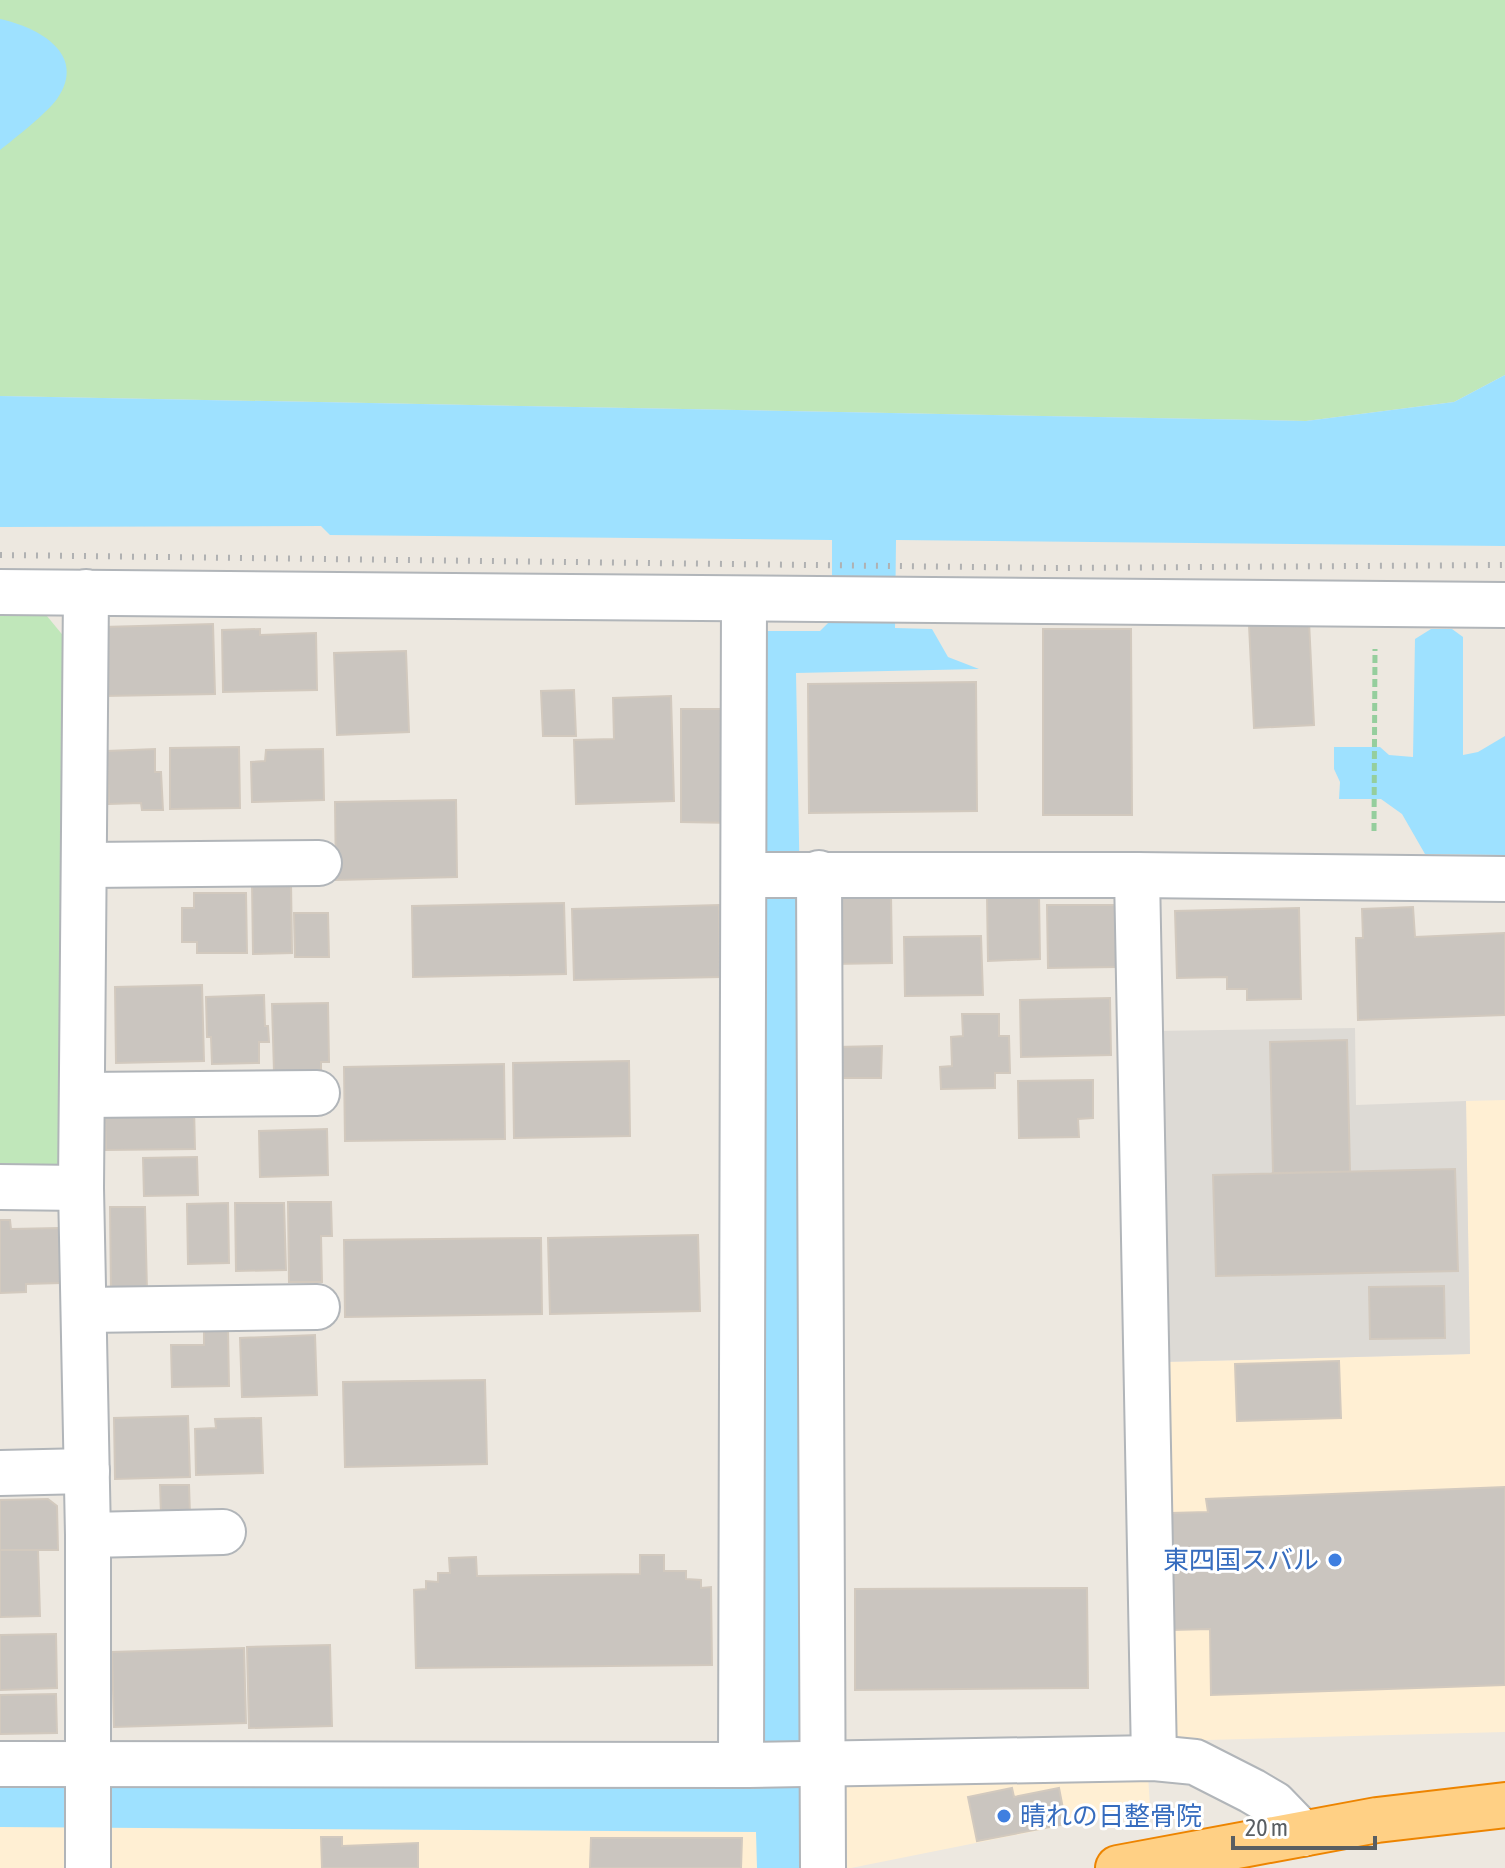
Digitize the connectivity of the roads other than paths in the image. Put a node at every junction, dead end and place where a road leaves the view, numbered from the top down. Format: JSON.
{"nodes":[{"id":1,"x":0,"y":592,"type":"edge"},
{"id":2,"x":86,"y":592,"type":"junction"},
{"id":3,"x":744,"y":599,"type":"junction"},
{"id":4,"x":1505,"y":605,"type":"edge"},
{"id":5,"x":319,"y":863,"type":"dead end"},
{"id":6,"x":86,"y":865,"type":"junction"},
{"id":7,"x":819,"y":873,"type":"junction"},
{"id":8,"x":744,"y":875,"type":"junction"},
{"id":9,"x":1137,"y":875,"type":"junction"},
{"id":10,"x":1505,"y":879,"type":"edge"},
{"id":11,"x":317,"y":1093,"type":"dead end"},
{"id":12,"x":83,"y":1095,"type":"junction"},
{"id":13,"x":0,"y":1187,"type":"edge"},
{"id":14,"x":81,"y":1188,"type":"junction"},
{"id":15,"x":317,"y":1307,"type":"dead end"},
{"id":16,"x":84,"y":1310,"type":"junction"},
{"id":17,"x":87,"y":1471,"type":"junction"},
{"id":18,"x":0,"y":1473,"type":"edge"},
{"id":19,"x":223,"y":1532,"type":"dead end"},
{"id":20,"x":88,"y":1535,"type":"junction"},
{"id":21,"x":1154,"y":1758,"type":"junction"},
{"id":22,"x":0,"y":1764,"type":"edge"},
{"id":23,"x":820,"y":1764,"type":"junction"},
{"id":24,"x":90,"y":1765,"type":"junction"},
{"id":25,"x":745,"y":1765,"type":"junction"},
{"id":26,"x":1505,"y":1805,"type":"edge"},
{"id":27,"x":1303,"y":1834,"type":"junction"},
{"id":28,"x":89,"y":1850,"type":"edge"},
{"id":29,"x":823,"y":1868,"type":"edge"},
{"id":30,"x":1118,"y":1868,"type":"edge"}],
"edges":[{"from":1,"to":2,"type":"street"},
{"from":2,"to":3,"type":"street"},
{"from":2,"to":6,"type":"street"},
{"from":3,"to":4,"type":"street"},
{"from":3,"to":8,"type":"street"},
{"from":5,"to":6,"type":"street"},
{"from":6,"to":12,"type":"street"},
{"from":7,"to":8,"type":"street"},
{"from":7,"to":9,"type":"street"},
{"from":7,"to":23,"type":"street"},
{"from":8,"to":25,"type":"street"},
{"from":9,"to":10,"type":"street"},
{"from":9,"to":21,"type":"street"},
{"from":11,"to":12,"type":"street"},
{"from":12,"to":14,"type":"street"},
{"from":13,"to":14,"type":"street"},
{"from":14,"to":16,"type":"street"},
{"from":15,"to":16,"type":"street"},
{"from":16,"to":17,"type":"street"},
{"from":17,"to":18,"type":"street"},
{"from":17,"to":20,"type":"street"},
{"from":19,"to":20,"type":"street"},
{"from":20,"to":24,"type":"street"},
{"from":21,"to":23,"type":"street"},
{"from":21,"to":27,"type":"street"},
{"from":22,"to":24,"type":"street"},
{"from":23,"to":25,"type":"street"},
{"from":23,"to":29,"type":"street"},
{"from":24,"to":25,"type":"street"},
{"from":24,"to":28,"type":"street"},
{"from":26,"to":27,"type":"highway"},
{"from":27,"to":30,"type":"highway"}]}
